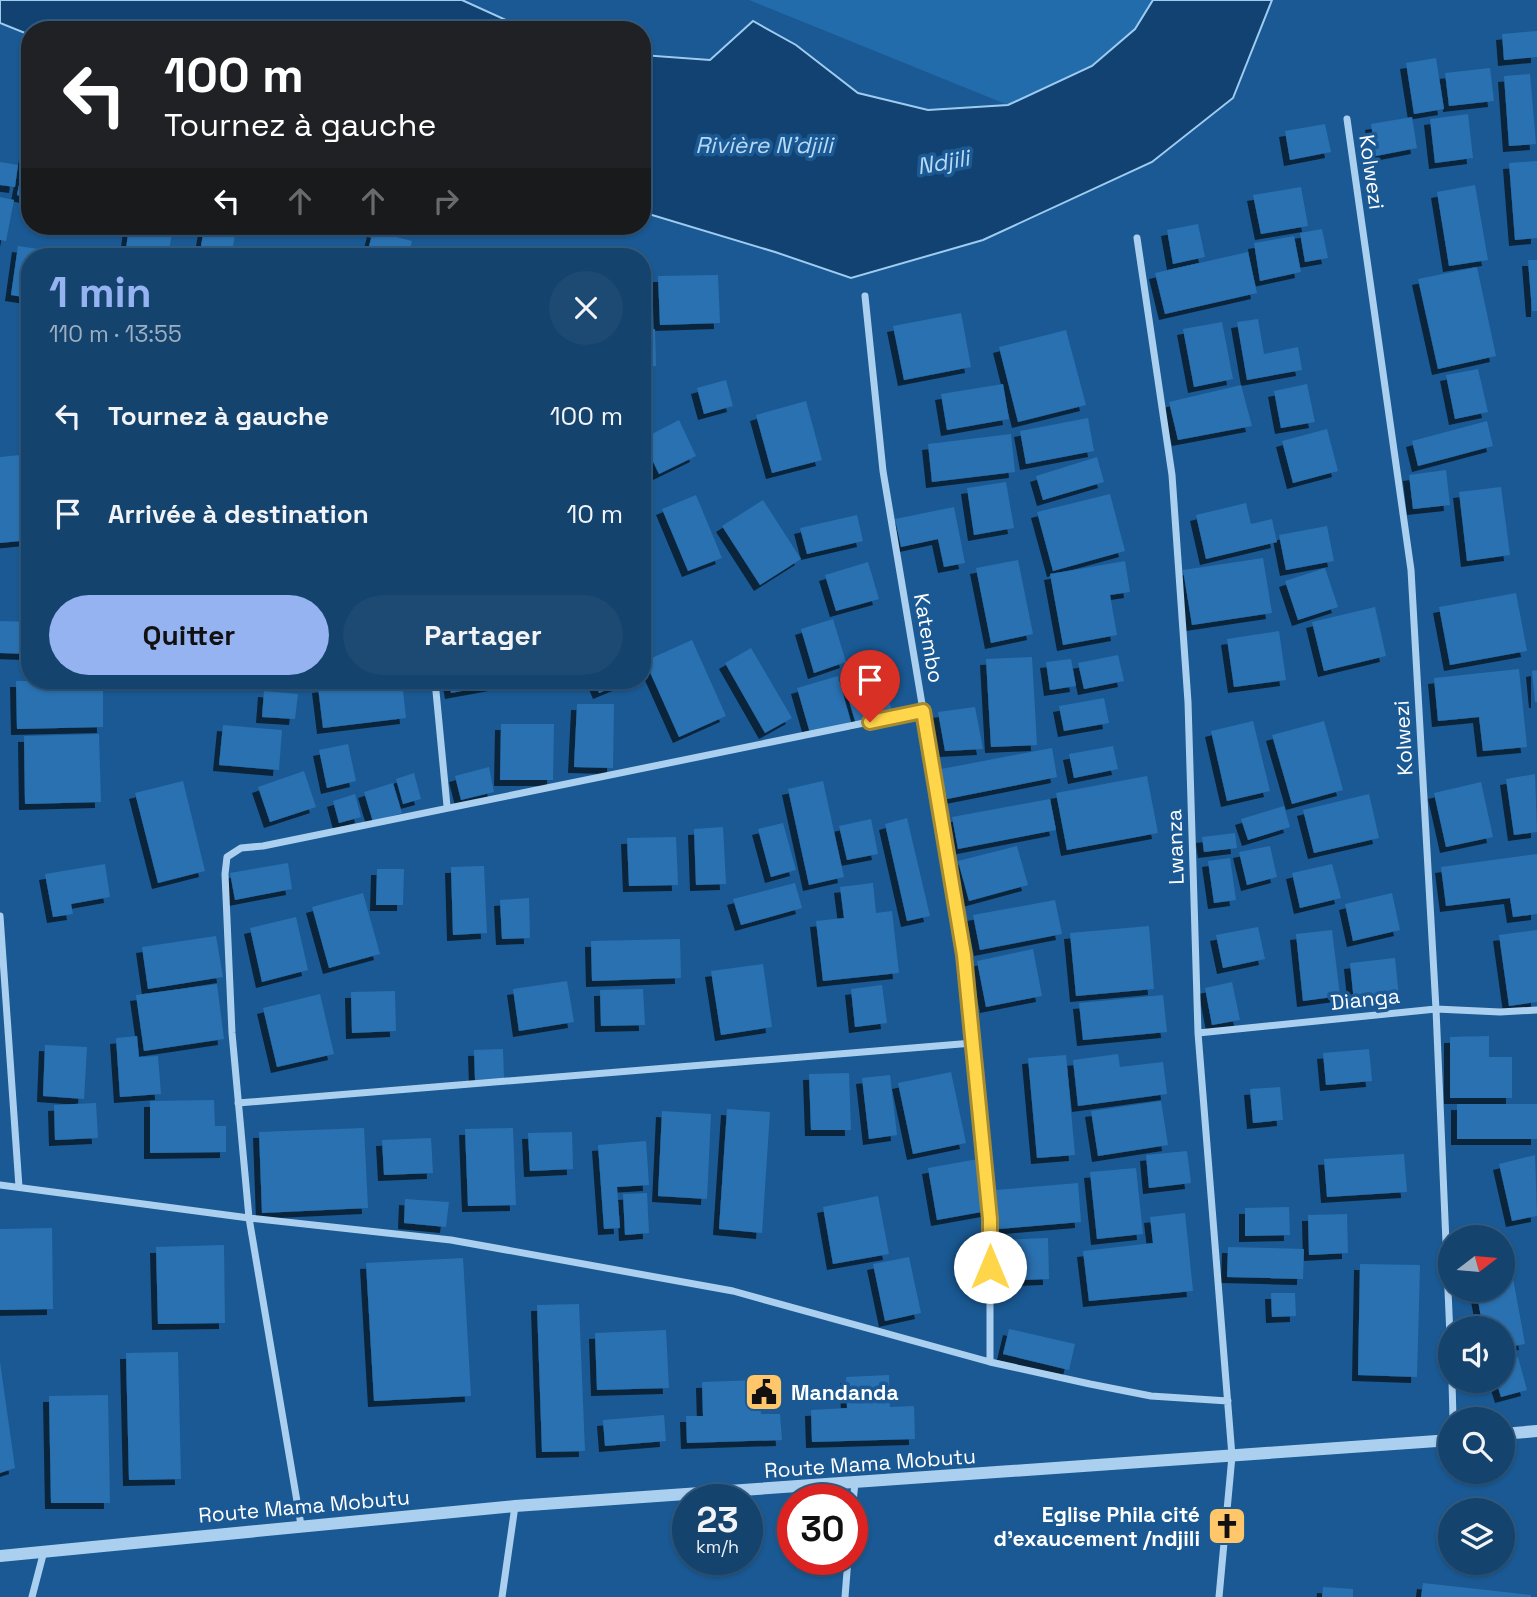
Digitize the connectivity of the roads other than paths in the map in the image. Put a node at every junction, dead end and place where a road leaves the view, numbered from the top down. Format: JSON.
{"nodes":[{"id":1,"x":1347,"y":119,"type":"dead end"},
{"id":2,"x":1137,"y":238,"type":"dead end"},
{"id":3,"x":865,"y":296,"type":"dead end"},
{"id":4,"x":436,"y":689,"type":"edge"},
{"id":5,"x":923,"y":711,"type":"junction"},
{"id":6,"x":447,"y":806,"type":"junction"},
{"id":7,"x":0,"y":916,"type":"edge"},
{"id":8,"x":1436,"y":1009,"type":"junction"},
{"id":9,"x":1537,"y":1010,"type":"edge"},
{"id":10,"x":1198,"y":1033,"type":"junction"},
{"id":11,"x":973,"y":1043,"type":"junction"},
{"id":12,"x":238,"y":1103,"type":"junction"},
{"id":13,"x":0,"y":1185,"type":"edge"},
{"id":14,"x":19,"y":1187,"type":"junction"},
{"id":15,"x":249,"y":1218,"type":"junction"},
{"id":16,"x":1449,"y":1316,"type":"edge"},
{"id":17,"x":990,"y":1362,"type":"junction"},
{"id":18,"x":1228,"y":1401,"type":"junction"},
{"id":19,"x":1537,"y":1431,"type":"edge"},
{"id":20,"x":1515,"y":1433,"type":"edge"},
{"id":21,"x":1438,"y":1441,"type":"edge"},
{"id":22,"x":1232,"y":1456,"type":"junction"},
{"id":23,"x":855,"y":1483,"type":"joint"},
{"id":24,"x":515,"y":1506,"type":"junction"},
{"id":25,"x":302,"y":1525,"type":"junction"},
{"id":26,"x":44,"y":1550,"type":"junction"},
{"id":27,"x":0,"y":1556,"type":"edge"},
{"id":28,"x":847,"y":1575,"type":"edge"},
{"id":29,"x":32,"y":1597,"type":"edge"},
{"id":30,"x":502,"y":1597,"type":"edge"},
{"id":31,"x":845,"y":1597,"type":"edge"},
{"id":32,"x":1219,"y":1597,"type":"edge"}],
"edges":[{"from":1,"to":8,"type":"street","name":"Kolwezi"},
{"from":2,"to":10,"type":"street","name":"Lwanza"},
{"from":3,"to":5,"type":"street","name":"Katembo"},
{"from":4,"to":6,"type":"street"},
{"from":5,"to":6,"type":"street"},
{"from":5,"to":11,"type":"street","name":"Katembo"},
{"from":6,"to":12,"type":"street"},
{"from":7,"to":14,"type":"street"},
{"from":8,"to":9,"type":"street","name":"Dianga"},
{"from":8,"to":10,"type":"street","name":"Dianga"},
{"from":8,"to":16,"type":"street","name":"Kolwezi"},
{"from":10,"to":18,"type":"street","name":"Lwanza"},
{"from":11,"to":12,"type":"street"},
{"from":11,"to":17,"type":"street","name":"Katembo"},
{"from":12,"to":15,"type":"street"},
{"from":13,"to":14,"type":"street"},
{"from":14,"to":15,"type":"street"},
{"from":15,"to":17,"type":"street"},
{"from":15,"to":25,"type":"street"},
{"from":17,"to":18,"type":"street"},
{"from":18,"to":22,"type":"street","name":"Lwanza"},
{"from":19,"to":20,"type":"street"},
{"from":21,"to":22,"type":"street","name":"Route Mama Mobutu"},
{"from":22,"to":23,"type":"street","name":"Route Mama Mobutu"},
{"from":22,"to":32,"type":"street","name":"Lwanza"},
{"from":23,"to":24,"type":"street","name":"Route Mama Mobutu"},
{"from":24,"to":25,"type":"street","name":"Route Mama Mobutu"},
{"from":24,"to":30,"type":"street"},
{"from":25,"to":26,"type":"street","name":"Route Mama Mobutu"},
{"from":26,"to":27,"type":"street","name":"Route Mama Mobutu"},
{"from":26,"to":29,"type":"street"},
{"from":28,"to":31,"type":"street"}]}
